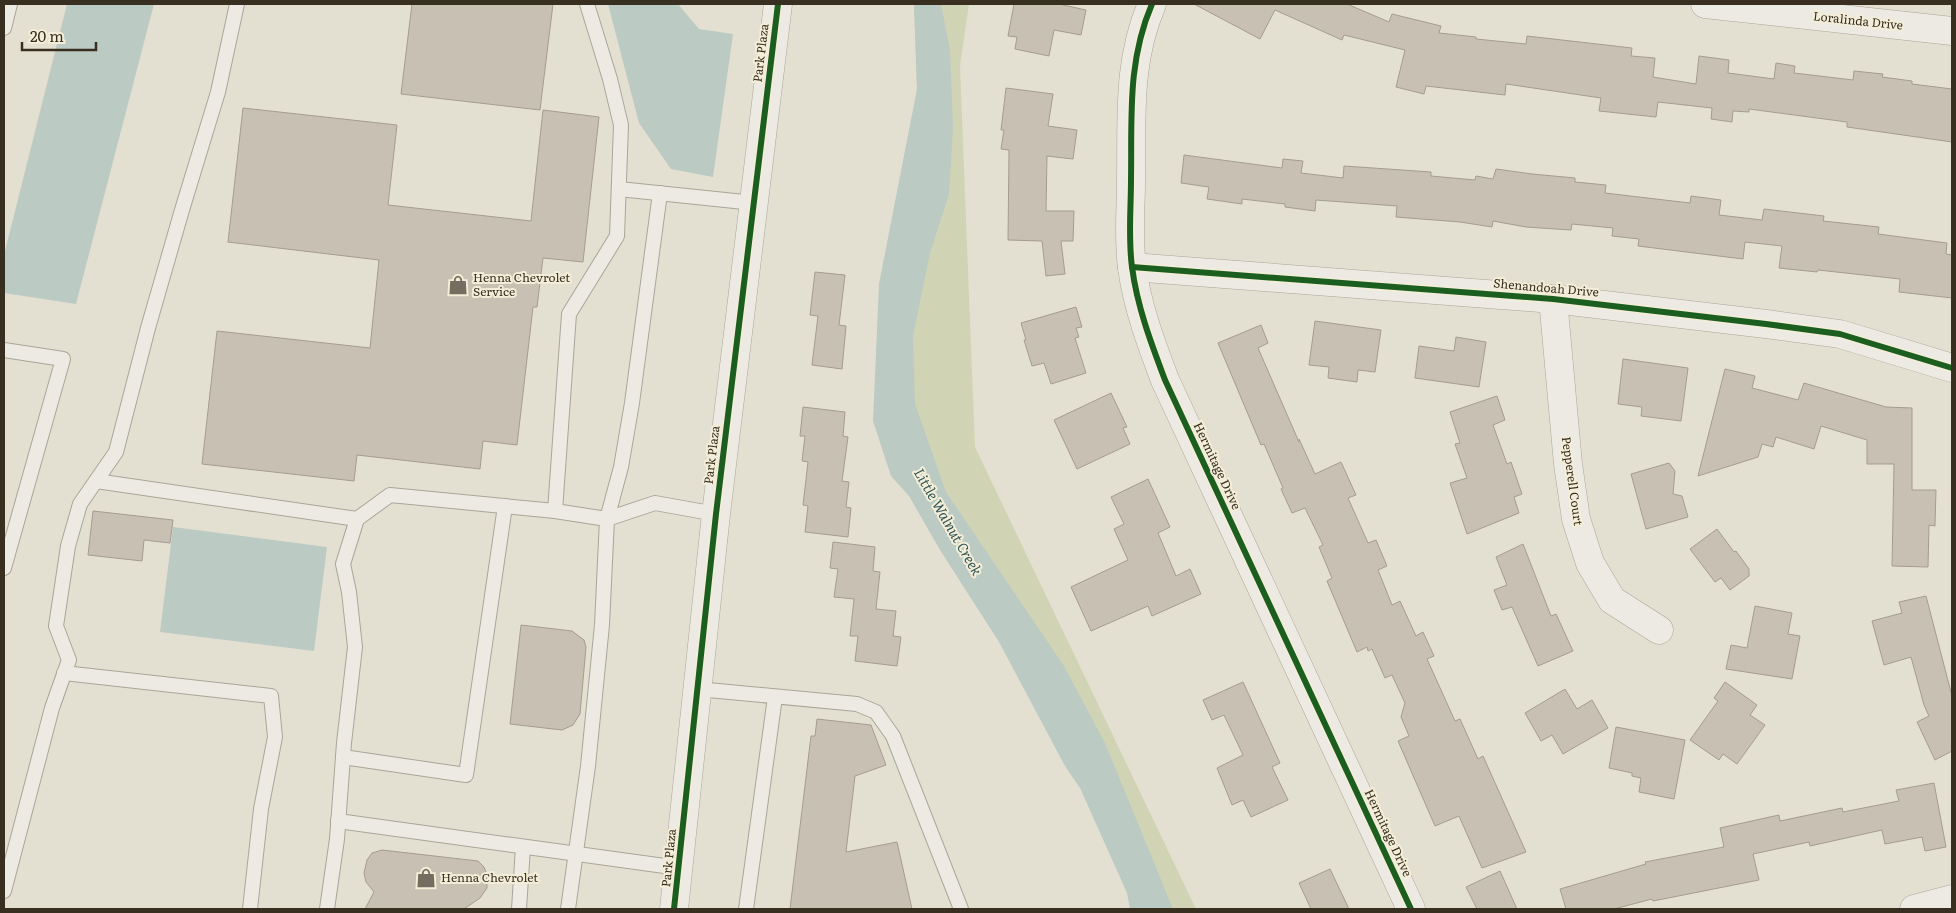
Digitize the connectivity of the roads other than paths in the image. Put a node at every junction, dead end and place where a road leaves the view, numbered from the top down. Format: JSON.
{"nodes":[{"id":1,"x":10,"y":4,"type":"edge"},
{"id":2,"x":237,"y":4,"type":"edge"},
{"id":3,"x":587,"y":4,"type":"edge"},
{"id":4,"x":778,"y":4,"type":"edge"},
{"id":5,"x":1152,"y":4,"type":"edge"},
{"id":6,"x":1705,"y":4,"type":"edge"},
{"id":7,"x":1710,"y":4,"type":"edge"},
{"id":8,"x":4,"y":28,"type":"edge"},
{"id":9,"x":1952,"y":31,"type":"edge"},
{"id":10,"x":619,"y":188,"type":"junction"},
{"id":11,"x":660,"y":193,"type":"junction"},
{"id":12,"x":754,"y":203,"type":"junction"},
{"id":13,"x":1132,"y":267,"type":"junction"},
{"id":14,"x":1553,"y":299,"type":"junction"},
{"id":15,"x":4,"y":350,"type":"edge"},
{"id":16,"x":1952,"y":368,"type":"edge"},
{"id":17,"x":96,"y":481,"type":"junction"},
{"id":18,"x":505,"y":506,"type":"junction"},
{"id":19,"x":555,"y":511,"type":"junction"},
{"id":20,"x":716,"y":514,"type":"junction"},
{"id":21,"x":357,"y":518,"type":"junction"},
{"id":22,"x":607,"y":518,"type":"junction"},
{"id":23,"x":4,"y":568,"type":"edge"},
{"id":24,"x":1659,"y":630,"type":"dead end"},
{"id":25,"x":64,"y":672,"type":"junction"},
{"id":26,"x":697,"y":690,"type":"junction"},
{"id":27,"x":776,"y":697,"type":"junction"},
{"id":28,"x":343,"y":757,"type":"junction"},
{"id":29,"x":338,"y":820,"type":"junction"},
{"id":30,"x":523,"y":847,"type":"junction"},
{"id":31,"x":575,"y":854,"type":"junction"},
{"id":32,"x":679,"y":868,"type":"junction"},
{"id":33,"x":4,"y":891,"type":"edge"},
{"id":34,"x":1952,"y":899,"type":"edge"},
{"id":35,"x":250,"y":909,"type":"edge"},
{"id":36,"x":327,"y":909,"type":"edge"},
{"id":37,"x":519,"y":909,"type":"edge"},
{"id":38,"x":568,"y":909,"type":"edge"},
{"id":39,"x":674,"y":909,"type":"edge"},
{"id":40,"x":746,"y":909,"type":"edge"},
{"id":41,"x":961,"y":909,"type":"edge"},
{"id":42,"x":1411,"y":909,"type":"edge"},
{"id":43,"x":1914,"y":909,"type":"edge"}],
"edges":[{"from":1,"to":8,"type":"lane"},
{"from":2,"to":17,"type":"lane"},
{"from":3,"to":10,"type":"lane"},
{"from":4,"to":12,"type":"street","name":"Park Plaza"},
{"from":5,"to":13,"type":"street","name":"Hermitage Drive"},
{"from":6,"to":7,"type":"street","name":"Loralinda Drive"},
{"from":7,"to":9,"type":"street","name":"Loralinda Drive"},
{"from":10,"to":11,"type":"lane"},
{"from":10,"to":19,"type":"lane"},
{"from":11,"to":12,"type":"lane"},
{"from":11,"to":22,"type":"lane"},
{"from":12,"to":20,"type":"street","name":"Park Plaza"},
{"from":13,"to":14,"type":"street","name":"Shenandoah Drive"},
{"from":13,"to":42,"type":"street","name":"Hermitage Drive"},
{"from":14,"to":16,"type":"street","name":"Shenandoah Drive"},
{"from":14,"to":24,"type":"street","name":"Pepperell Court"},
{"from":15,"to":23,"type":"lane"},
{"from":17,"to":21,"type":"lane"},
{"from":17,"to":25,"type":"lane"},
{"from":18,"to":19,"type":"lane"},
{"from":18,"to":21,"type":"lane"},
{"from":18,"to":28,"type":"lane"},
{"from":19,"to":22,"type":"lane"},
{"from":20,"to":22,"type":"lane"},
{"from":20,"to":26,"type":"street","name":"Park Plaza"},
{"from":21,"to":28,"type":"lane"},
{"from":22,"to":31,"type":"lane"},
{"from":25,"to":33,"type":"lane"},
{"from":25,"to":35,"type":"lane"},
{"from":26,"to":27,"type":"lane"},
{"from":26,"to":32,"type":"street","name":"Park Plaza"},
{"from":27,"to":40,"type":"lane"},
{"from":27,"to":41,"type":"lane"},
{"from":28,"to":29,"type":"lane"},
{"from":29,"to":30,"type":"lane"},
{"from":29,"to":36,"type":"lane"},
{"from":30,"to":31,"type":"lane"},
{"from":30,"to":37,"type":"lane"},
{"from":31,"to":32,"type":"lane"},
{"from":31,"to":38,"type":"lane"},
{"from":32,"to":39,"type":"street","name":"Park Plaza"},
{"from":34,"to":43,"type":"street"}]}
